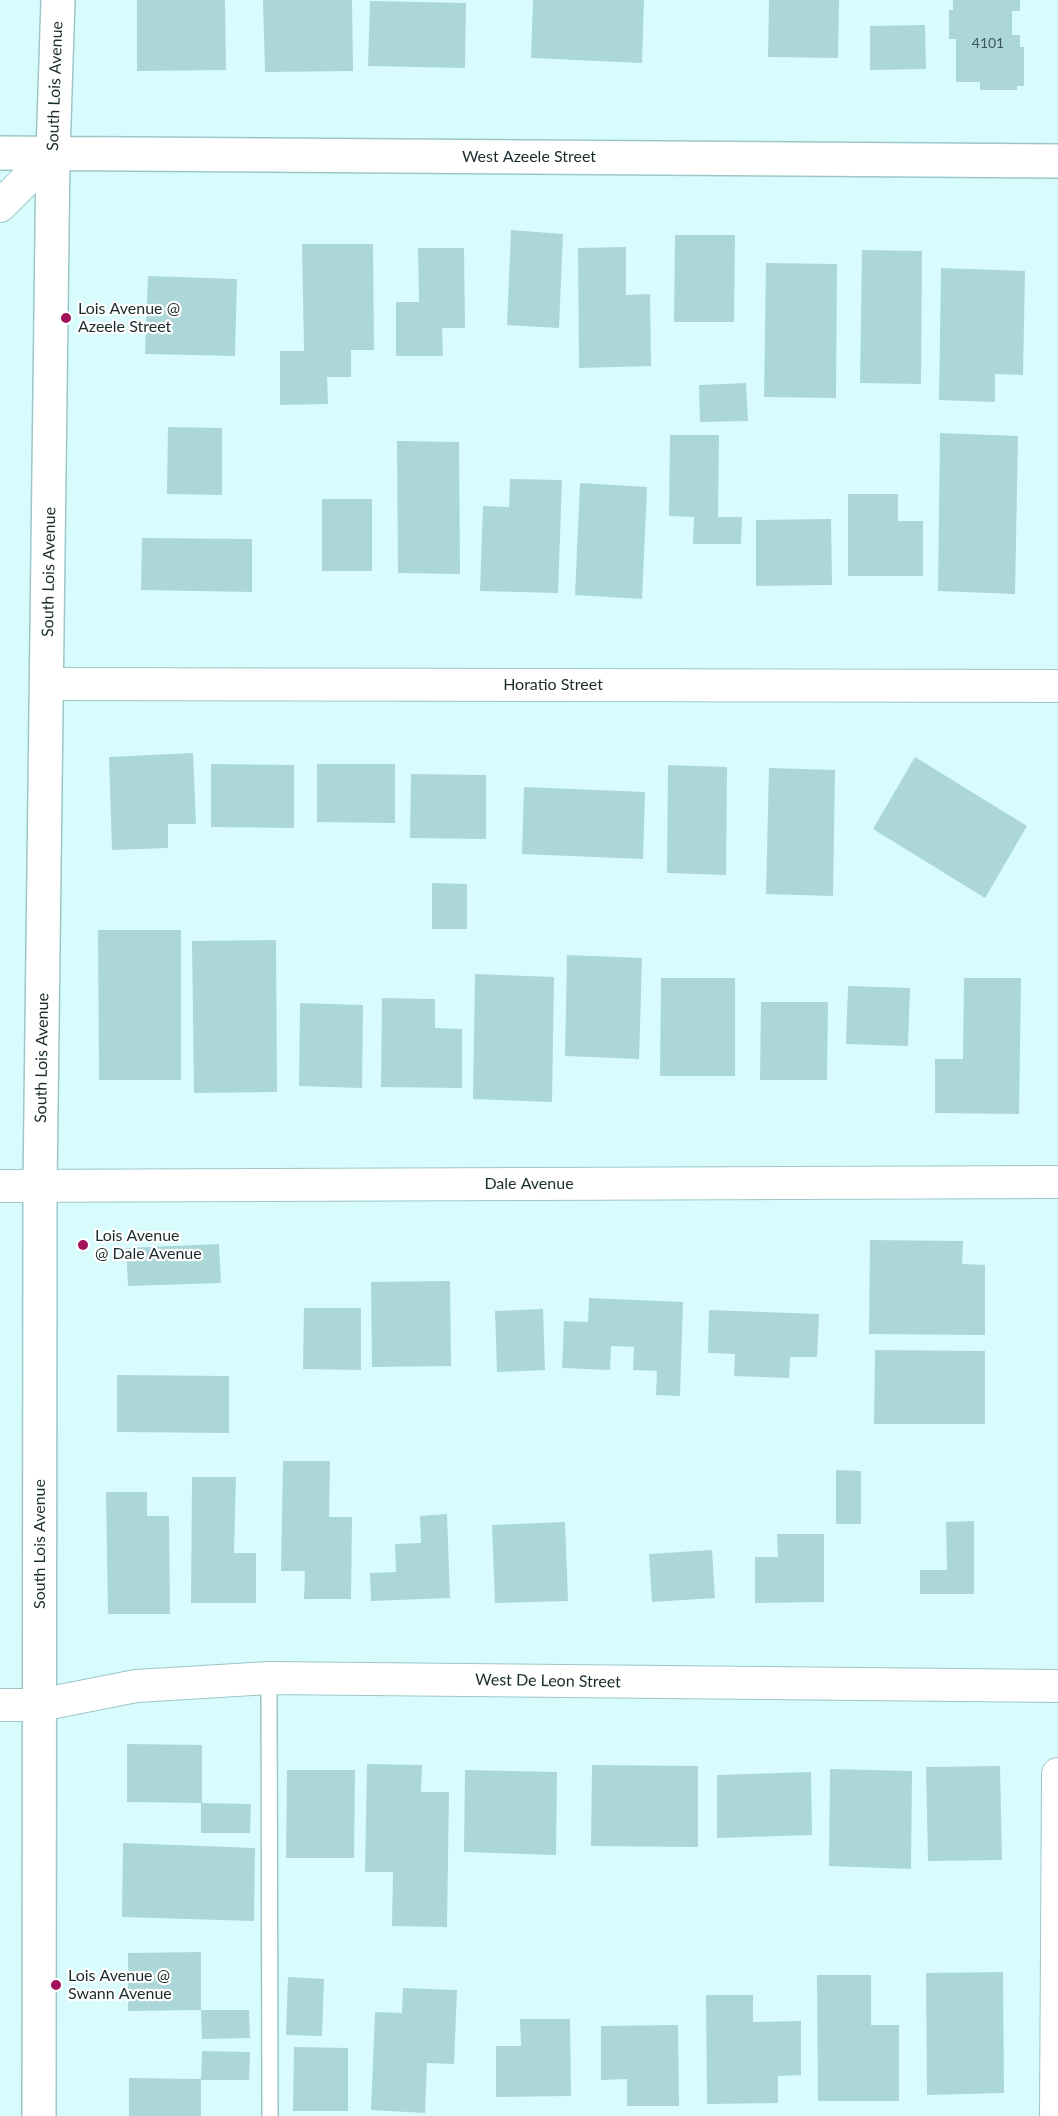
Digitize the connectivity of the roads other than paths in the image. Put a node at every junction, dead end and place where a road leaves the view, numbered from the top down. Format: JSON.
{"nodes":[{"id":1,"x":58,"y":0,"type":"edge"},
{"id":2,"x":0,"y":153,"type":"edge"},
{"id":3,"x":53,"y":153,"type":"junction"},
{"id":4,"x":1058,"y":161,"type":"edge"},
{"id":5,"x":0,"y":206,"type":"edge"},
{"id":6,"x":48,"y":684,"type":"junction"},
{"id":7,"x":1058,"y":686,"type":"edge"},
{"id":8,"x":1058,"y":1182,"type":"edge"},
{"id":9,"x":0,"y":1186,"type":"edge"},
{"id":10,"x":40,"y":1186,"type":"junction"},
{"id":11,"x":268,"y":1678,"type":"junction"},
{"id":12,"x":1058,"y":1686,"type":"edge"},
{"id":13,"x":0,"y":1705,"type":"edge"},
{"id":14,"x":40,"y":1705,"type":"junction"},
{"id":15,"x":1058,"y":1774,"type":"edge"},
{"id":16,"x":39,"y":2116,"type":"edge"},
{"id":17,"x":270,"y":2116,"type":"edge"},
{"id":18,"x":1056,"y":2116,"type":"edge"}],
"edges":[{"from":1,"to":3,"type":"street","name":"South Lois Avenue"},
{"from":2,"to":3,"type":"street","name":"West Azeele Street"},
{"from":3,"to":4,"type":"street","name":"West Azeele Street"},
{"from":3,"to":5,"type":"street"},
{"from":3,"to":6,"type":"street","name":"South Lois Avenue"},
{"from":6,"to":7,"type":"street","name":"Horatio Street"},
{"from":6,"to":10,"type":"street","name":"South Lois Avenue"},
{"from":8,"to":10,"type":"street","name":"Dale Avenue"},
{"from":9,"to":10,"type":"street","name":"Dale Avenue"},
{"from":10,"to":14,"type":"street","name":"South Lois Avenue"},
{"from":11,"to":12,"type":"street","name":"West De Leon Street"},
{"from":11,"to":14,"type":"street","name":"West De Leon Street"},
{"from":11,"to":17,"type":"lane"},
{"from":13,"to":14,"type":"street","name":"West De Leon Street"},
{"from":14,"to":16,"type":"street","name":"South Lois Avenue"},
{"from":15,"to":18,"type":"street"}]}
